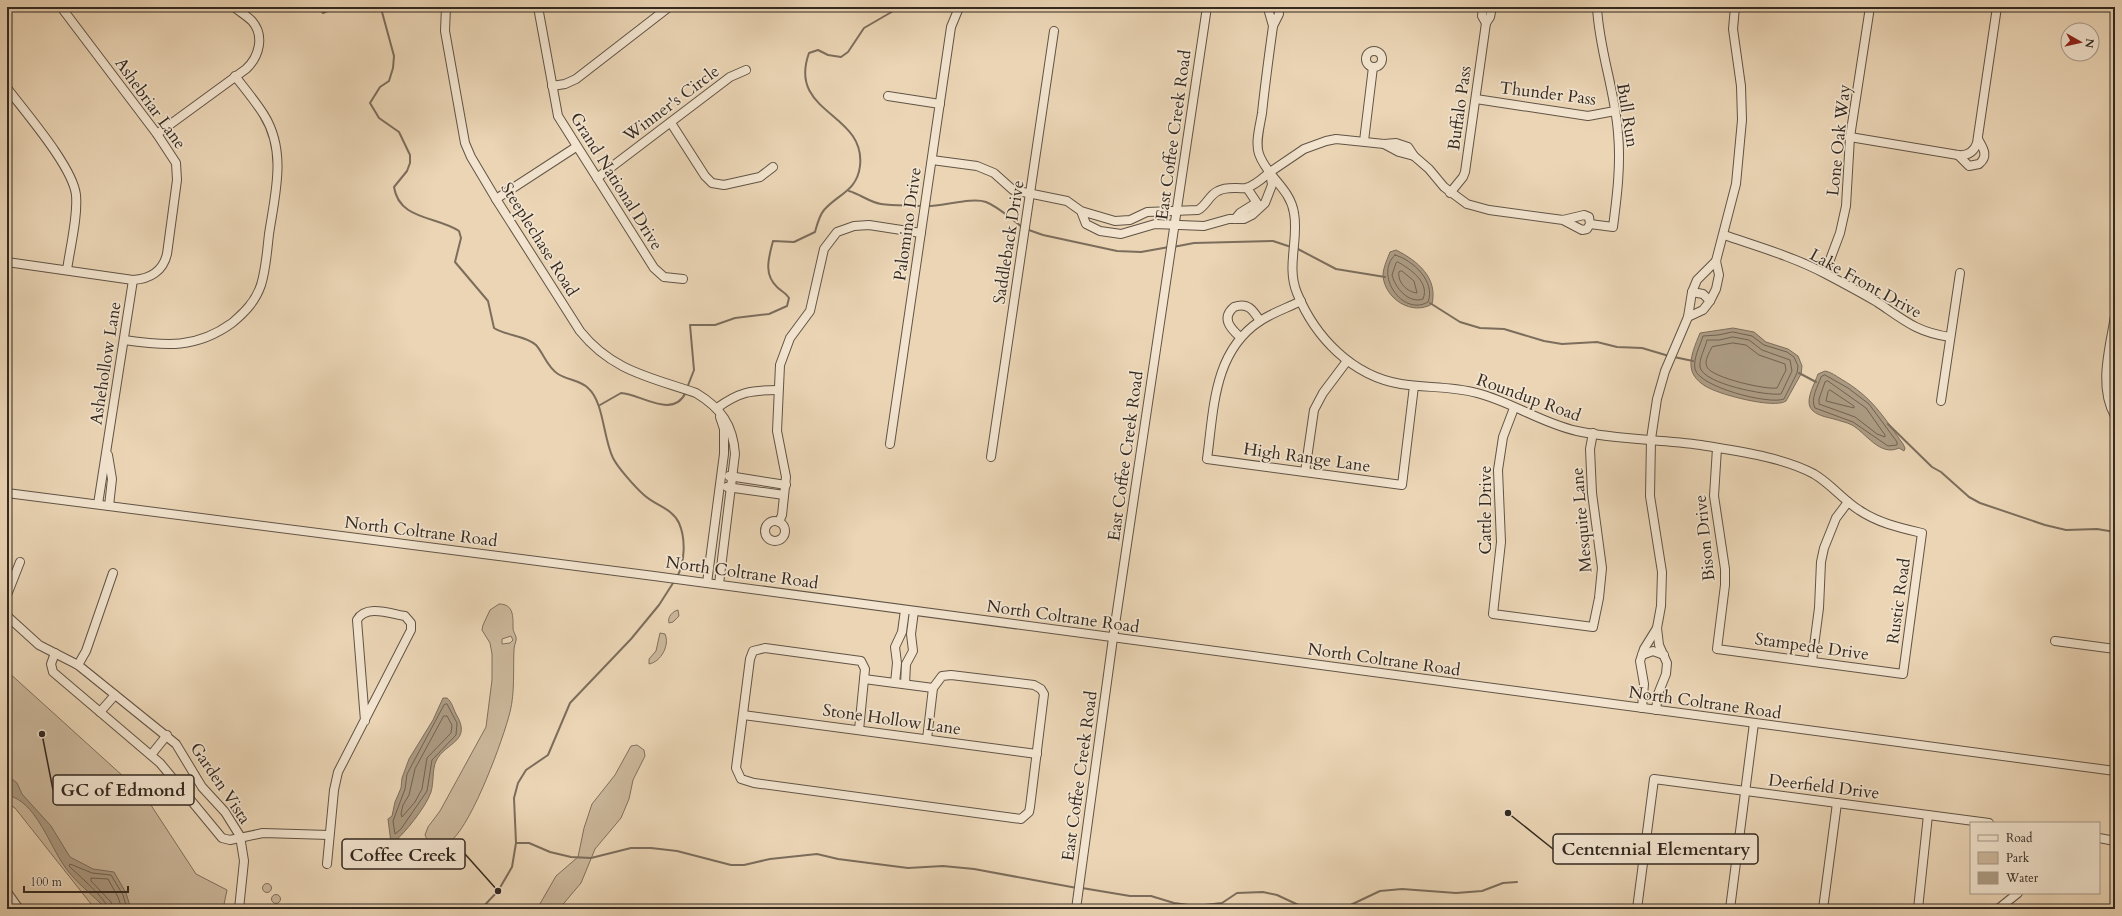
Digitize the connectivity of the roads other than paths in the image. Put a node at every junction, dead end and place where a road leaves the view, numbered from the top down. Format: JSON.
{"nodes":[{"id":1,"x":61,"y":7,"type":"edge"},
{"id":2,"x":234,"y":7,"type":"edge"},
{"id":3,"x":446,"y":7,"type":"edge"},
{"id":4,"x":538,"y":7,"type":"edge"},
{"id":5,"x":669,"y":7,"type":"edge"},
{"id":6,"x":1207,"y":7,"type":"edge"},
{"id":7,"x":1271,"y":7,"type":"edge"},
{"id":8,"x":1278,"y":7,"type":"edge"},
{"id":9,"x":1484,"y":7,"type":"edge"},
{"id":10,"x":1492,"y":7,"type":"edge"},
{"id":11,"x":1597,"y":7,"type":"edge"},
{"id":12,"x":1735,"y":7,"type":"edge"},
{"id":13,"x":1870,"y":7,"type":"edge"},
{"id":14,"x":1997,"y":7,"type":"edge"},
{"id":15,"x":958,"y":10,"type":"dead end"},
{"id":16,"x":1486,"y":22,"type":"junction"},
{"id":17,"x":1273,"y":26,"type":"junction"},
{"id":18,"x":1054,"y":31,"type":"dead end"},
{"id":19,"x":1373,"y":67,"type":"dead end"},
{"id":20,"x":746,"y":70,"type":"dead end"},
{"id":21,"x":235,"y":76,"type":"junction"},
{"id":22,"x":552,"y":86,"type":"junction"},
{"id":23,"x":7,"y":88,"type":"edge"},
{"id":24,"x":888,"y":96,"type":"dead end"},
{"id":25,"x":1476,"y":99,"type":"junction"},
{"id":26,"x":940,"y":104,"type":"junction"},
{"id":27,"x":1616,"y":111,"type":"junction"},
{"id":28,"x":671,"y":123,"type":"junction"},
{"id":29,"x":157,"y":134,"type":"junction"},
{"id":30,"x":1850,"y":137,"type":"junction"},
{"id":31,"x":1978,"y":139,"type":"junction"},
{"id":32,"x":1364,"y":141,"type":"junction"},
{"id":33,"x":576,"y":147,"type":"junction"},
{"id":34,"x":1958,"y":155,"type":"junction"},
{"id":35,"x":932,"y":160,"type":"junction"},
{"id":36,"x":773,"y":167,"type":"dead end"},
{"id":37,"x":1270,"y":172,"type":"junction"},
{"id":38,"x":597,"y":178,"type":"junction"},
{"id":39,"x":1247,"y":188,"type":"junction"},
{"id":40,"x":1030,"y":193,"type":"junction"},
{"id":41,"x":1450,"y":193,"type":"junction"},
{"id":42,"x":496,"y":199,"type":"junction"},
{"id":43,"x":1258,"y":205,"type":"junction"},
{"id":44,"x":1081,"y":211,"type":"junction"},
{"id":45,"x":1177,"y":211,"type":"junction"},
{"id":46,"x":1175,"y":225,"type":"junction"},
{"id":47,"x":921,"y":232,"type":"junction"},
{"id":48,"x":1724,"y":236,"type":"junction"},
{"id":49,"x":1716,"y":261,"type":"junction"},
{"id":50,"x":7,"y":262,"type":"edge"},
{"id":51,"x":67,"y":270,"type":"junction"},
{"id":52,"x":1825,"y":273,"type":"junction"},
{"id":53,"x":1960,"y":273,"type":"dead end"},
{"id":54,"x":133,"y":280,"type":"junction"},
{"id":55,"x":683,"y":280,"type":"dead end"},
{"id":56,"x":1692,"y":292,"type":"junction"},
{"id":57,"x":1301,"y":301,"type":"junction"},
{"id":58,"x":1710,"y":301,"type":"junction"},
{"id":59,"x":2115,"y":316,"type":"edge"},
{"id":60,"x":1688,"y":317,"type":"junction"},
{"id":61,"x":1260,"y":321,"type":"junction"},
{"id":62,"x":1240,"y":337,"type":"junction"},
{"id":63,"x":1950,"y":337,"type":"junction"},
{"id":64,"x":124,"y":340,"type":"junction"},
{"id":65,"x":1347,"y":361,"type":"junction"},
{"id":66,"x":1414,"y":386,"type":"junction"},
{"id":67,"x":778,"y":390,"type":"junction"},
{"id":68,"x":1941,"y":401,"type":"dead end"},
{"id":69,"x":717,"y":408,"type":"junction"},
{"id":70,"x":1514,"y":408,"type":"junction"},
{"id":71,"x":2115,"y":416,"type":"edge"},
{"id":72,"x":1593,"y":433,"type":"junction"},
{"id":73,"x":1650,"y":439,"type":"junction"},
{"id":74,"x":890,"y":444,"type":"dead end"},
{"id":75,"x":1717,"y":448,"type":"junction"},
{"id":76,"x":107,"y":450,"type":"junction"},
{"id":77,"x":991,"y":457,"type":"dead end"},
{"id":78,"x":1305,"y":472,"type":"junction"},
{"id":79,"x":722,"y":475,"type":"junction"},
{"id":80,"x":733,"y":477,"type":"junction"},
{"id":81,"x":786,"y":485,"type":"junction"},
{"id":82,"x":720,"y":486,"type":"junction"},
{"id":83,"x":731,"y":488,"type":"junction"},
{"id":84,"x":7,"y":493,"type":"edge"},
{"id":85,"x":784,"y":496,"type":"junction"},
{"id":86,"x":1848,"y":502,"type":"junction"},
{"id":87,"x":98,"y":504,"type":"junction"},
{"id":88,"x":109,"y":506,"type":"junction"},
{"id":89,"x":779,"y":522,"type":"dead end"},
{"id":90,"x":1922,"y":533,"type":"joint"},
{"id":91,"x":20,"y":562,"type":"dead end"},
{"id":92,"x":113,"y":573,"type":"dead end"},
{"id":93,"x":707,"y":583,"type":"junction"},
{"id":94,"x":719,"y":584,"type":"junction"},
{"id":95,"x":7,"y":595,"type":"edge"},
{"id":96,"x":905,"y":610,"type":"junction"},
{"id":97,"x":914,"y":611,"type":"junction"},
{"id":98,"x":7,"y":616,"type":"edge"},
{"id":99,"x":1593,"y":627,"type":"joint"},
{"id":100,"x":1657,"y":628,"type":"junction"},
{"id":101,"x":1113,"y":638,"type":"junction"},
{"id":102,"x":2055,"y":641,"type":"dead end"},
{"id":103,"x":1717,"y":649,"type":"joint"},
{"id":104,"x":2115,"y":649,"type":"edge"},
{"id":105,"x":55,"y":653,"type":"junction"},
{"id":106,"x":895,"y":655,"type":"junction"},
{"id":107,"x":1642,"y":655,"type":"junction"},
{"id":108,"x":1664,"y":655,"type":"junction"},
{"id":109,"x":910,"y":657,"type":"junction"},
{"id":110,"x":1812,"y":661,"type":"junction"},
{"id":111,"x":78,"y":665,"type":"junction"},
{"id":112,"x":1903,"y":674,"type":"joint"},
{"id":113,"x":864,"y":679,"type":"junction"},
{"id":114,"x":895,"y":683,"type":"junction"},
{"id":115,"x":905,"y":684,"type":"junction"},
{"id":116,"x":933,"y":688,"type":"junction"},
{"id":117,"x":115,"y":695,"type":"junction"},
{"id":118,"x":1642,"y":708,"type":"junction"},
{"id":119,"x":1656,"y":710,"type":"junction"},
{"id":120,"x":100,"y":712,"type":"junction"},
{"id":121,"x":743,"y":715,"type":"junction"},
{"id":122,"x":365,"y":721,"type":"junction"},
{"id":123,"x":1754,"y":723,"type":"junction"},
{"id":124,"x":859,"y":730,"type":"junction"},
{"id":125,"x":167,"y":735,"type":"junction"},
{"id":126,"x":927,"y":739,"type":"junction"},
{"id":127,"x":1037,"y":754,"type":"junction"},
{"id":128,"x":151,"y":755,"type":"junction"},
{"id":129,"x":2115,"y":771,"type":"edge"},
{"id":130,"x":1746,"y":791,"type":"junction"},
{"id":131,"x":1837,"y":803,"type":"junction"},
{"id":132,"x":1928,"y":815,"type":"junction"},
{"id":133,"x":1981,"y":822,"type":"edge"},
{"id":134,"x":329,"y":835,"type":"junction"},
{"id":135,"x":240,"y":836,"type":"junction"},
{"id":136,"x":2100,"y":838,"type":"edge"},
{"id":137,"x":2115,"y":841,"type":"edge"},
{"id":138,"x":327,"y":864,"type":"dead end"},
{"id":139,"x":7,"y":892,"type":"edge"},
{"id":140,"x":2017,"y":894,"type":"edge"},
{"id":141,"x":19,"y":909,"type":"edge"},
{"id":142,"x":239,"y":909,"type":"edge"},
{"id":143,"x":1076,"y":909,"type":"edge"},
{"id":144,"x":1637,"y":909,"type":"edge"},
{"id":145,"x":1730,"y":909,"type":"edge"},
{"id":146,"x":1823,"y":909,"type":"edge"},
{"id":147,"x":1918,"y":909,"type":"edge"},
{"id":148,"x":1998,"y":909,"type":"edge"}],
"edges":[{"from":1,"to":29,"type":"street","name":"Ashebriar Lane"},
{"from":2,"to":21,"type":"street"},
{"from":3,"to":42,"type":"street","name":"Steeplechase Road"},
{"from":4,"to":22,"type":"street","name":"Grand National Drive"},
{"from":5,"to":22,"type":"street"},
{"from":6,"to":45,"type":"street","name":"East Coffee Creek Road"},
{"from":7,"to":17,"type":"street"},
{"from":8,"to":17,"type":"street"},
{"from":9,"to":16,"type":"street","name":"Buffalo Pass"},
{"from":10,"to":16,"type":"street","name":"Buffalo Pass"},
{"from":11,"to":27,"type":"street","name":"Bull Run"},
{"from":12,"to":48,"type":"street"},
{"from":13,"to":30,"type":"street","name":"Lone Oak Way"},
{"from":14,"to":31,"type":"street"},
{"from":15,"to":26,"type":"street","name":"Palomino Drive"},
{"from":16,"to":25,"type":"street","name":"Buffalo Pass"},
{"from":17,"to":37,"type":"street","name":"Roundup Road"},
{"from":18,"to":40,"type":"street","name":"Saddleback Drive"},
{"from":19,"to":32,"type":"street"},
{"from":20,"to":28,"type":"street","name":"Winner's Circle"},
{"from":21,"to":29,"type":"street"},
{"from":21,"to":64,"type":"street"},
{"from":22,"to":33,"type":"street","name":"Grand National Drive"},
{"from":23,"to":51,"type":"street"},
{"from":24,"to":26,"type":"street"},
{"from":25,"to":27,"type":"street","name":"Thunder Pass"},
{"from":25,"to":41,"type":"street","name":"Buffalo Pass"},
{"from":26,"to":35,"type":"street","name":"Palomino Drive"},
{"from":27,"to":41,"type":"street","name":"Bull Run"},
{"from":28,"to":36,"type":"street"},
{"from":28,"to":38,"type":"street","name":"Winner's Circle"},
{"from":29,"to":54,"type":"street","name":"Ashebriar Lane"},
{"from":30,"to":34,"type":"street"},
{"from":30,"to":52,"type":"street","name":"Lone Oak Way"},
{"from":31,"to":34,"type":"street"},
{"from":31,"to":34,"type":"street"},
{"from":32,"to":37,"type":"street"},
{"from":32,"to":41,"type":"street"},
{"from":33,"to":38,"type":"street","name":"Grand National Drive"},
{"from":33,"to":42,"type":"street"},
{"from":35,"to":40,"type":"street"},
{"from":35,"to":47,"type":"street","name":"Palomino Drive"},
{"from":37,"to":39,"type":"street"},
{"from":37,"to":43,"type":"street"},
{"from":37,"to":57,"type":"street","name":"Roundup Road"},
{"from":38,"to":55,"type":"street","name":"Grand National Drive"},
{"from":39,"to":43,"type":"street"},
{"from":39,"to":45,"type":"street"},
{"from":40,"to":44,"type":"street"},
{"from":40,"to":77,"type":"street","name":"Saddleback Drive"},
{"from":42,"to":69,"type":"street","name":"Steeplechase Road"},
{"from":43,"to":46,"type":"street"},
{"from":44,"to":45,"type":"street"},
{"from":44,"to":46,"type":"street"},
{"from":45,"to":46,"type":"street","name":"East Coffee Creek Road"},
{"from":46,"to":101,"type":"street","name":"East Coffee Creek Road"},
{"from":47,"to":67,"type":"street"},
{"from":47,"to":74,"type":"street","name":"Palomino Drive"},
{"from":48,"to":49,"type":"street"},
{"from":48,"to":52,"type":"street","name":"Lake Front Drive"},
{"from":49,"to":56,"type":"street"},
{"from":49,"to":58,"type":"street"},
{"from":50,"to":51,"type":"street"},
{"from":51,"to":54,"type":"street"},
{"from":52,"to":63,"type":"street","name":"Lake Front Drive"},
{"from":53,"to":63,"type":"street"},
{"from":54,"to":64,"type":"street","name":"Ashehollow Lane"},
{"from":56,"to":58,"type":"street"},
{"from":56,"to":60,"type":"street"},
{"from":57,"to":61,"type":"street"},
{"from":57,"to":65,"type":"street","name":"Roundup Road"},
{"from":58,"to":60,"type":"street"},
{"from":59,"to":71,"type":"street"},
{"from":60,"to":73,"type":"street"},
{"from":61,"to":62,"type":"street"},
{"from":61,"to":62,"type":"street"},
{"from":62,"to":78,"type":"street","name":"High Range Lane"},
{"from":63,"to":68,"type":"street"},
{"from":64,"to":76,"type":"street","name":"Ashehollow Lane"},
{"from":65,"to":66,"type":"street","name":"Roundup Road"},
{"from":65,"to":78,"type":"street"},
{"from":66,"to":70,"type":"street","name":"Roundup Road"},
{"from":66,"to":78,"type":"street","name":"High Range Lane"},
{"from":67,"to":69,"type":"street"},
{"from":67,"to":81,"type":"street"},
{"from":69,"to":79,"type":"street"},
{"from":69,"to":80,"type":"street","name":"Steeplechase Road"},
{"from":70,"to":72,"type":"street","name":"Roundup Road"},
{"from":70,"to":99,"type":"street","name":"Cattle Drive"},
{"from":72,"to":73,"type":"street","name":"Roundup Road"},
{"from":72,"to":99,"type":"street","name":"Mesquite Lane"},
{"from":73,"to":75,"type":"street","name":"Roundup Road"},
{"from":73,"to":100,"type":"street"},
{"from":75,"to":86,"type":"street","name":"Roundup Road"},
{"from":75,"to":103,"type":"street","name":"Bison Drive"},
{"from":76,"to":87,"type":"street","name":"Ashehollow Lane"},
{"from":76,"to":88,"type":"street","name":"Ashehollow Lane"},
{"from":79,"to":80,"type":"street"},
{"from":79,"to":82,"type":"street"},
{"from":80,"to":81,"type":"street"},
{"from":80,"to":83,"type":"street","name":"Steeplechase Road"},
{"from":81,"to":85,"type":"street"},
{"from":82,"to":83,"type":"street"},
{"from":82,"to":93,"type":"street"},
{"from":83,"to":85,"type":"street"},
{"from":83,"to":94,"type":"street","name":"Steeplechase Road"},
{"from":84,"to":87,"type":"street","name":"North Coltrane Road"},
{"from":85,"to":89,"type":"street"},
{"from":86,"to":90,"type":"street","name":"Roundup Road"},
{"from":86,"to":110,"type":"street"},
{"from":87,"to":88,"type":"street","name":"North Coltrane Road"},
{"from":88,"to":93,"type":"street","name":"North Coltrane Road"},
{"from":90,"to":112,"type":"street","name":"Rustic Road"},
{"from":91,"to":95,"type":"street"},
{"from":92,"to":111,"type":"street"},
{"from":93,"to":94,"type":"street","name":"North Coltrane Road"},
{"from":94,"to":96,"type":"street","name":"North Coltrane Road"},
{"from":96,"to":97,"type":"street","name":"North Coltrane Road"},
{"from":96,"to":106,"type":"street"},
{"from":97,"to":101,"type":"street","name":"North Coltrane Road"},
{"from":97,"to":109,"type":"street"},
{"from":98,"to":105,"type":"street","name":"Garden Vista"},
{"from":100,"to":107,"type":"street"},
{"from":100,"to":108,"type":"street"},
{"from":101,"to":118,"type":"street","name":"North Coltrane Road"},
{"from":101,"to":143,"type":"street","name":"East Coffee Creek Road"},
{"from":102,"to":104,"type":"street"},
{"from":103,"to":110,"type":"street","name":"Stampede Drive"},
{"from":105,"to":111,"type":"street","name":"Garden Vista"},
{"from":105,"to":120,"type":"street","name":"Garden Vista"},
{"from":106,"to":109,"type":"street"},
{"from":106,"to":114,"type":"street"},
{"from":107,"to":108,"type":"street"},
{"from":107,"to":118,"type":"street"},
{"from":108,"to":119,"type":"street"},
{"from":109,"to":115,"type":"street"},
{"from":110,"to":112,"type":"street","name":"Stampede Drive"},
{"from":111,"to":117,"type":"street","name":"Garden Vista"},
{"from":113,"to":114,"type":"street"},
{"from":113,"to":121,"type":"street"},
{"from":113,"to":124,"type":"street"},
{"from":114,"to":115,"type":"street"},
{"from":115,"to":116,"type":"street"},
{"from":116,"to":126,"type":"street"},
{"from":116,"to":127,"type":"street"},
{"from":117,"to":120,"type":"street"},
{"from":117,"to":125,"type":"street","name":"Garden Vista"},
{"from":118,"to":119,"type":"street","name":"North Coltrane Road"},
{"from":119,"to":123,"type":"street","name":"North Coltrane Road"},
{"from":120,"to":128,"type":"street","name":"Garden Vista"},
{"from":121,"to":124,"type":"street","name":"Stone Hollow Lane"},
{"from":121,"to":127,"type":"street"},
{"from":122,"to":122,"type":"street"},
{"from":122,"to":134,"type":"street"},
{"from":123,"to":129,"type":"street","name":"North Coltrane Road"},
{"from":123,"to":130,"type":"street"},
{"from":124,"to":126,"type":"street","name":"Stone Hollow Lane"},
{"from":125,"to":128,"type":"street"},
{"from":125,"to":135,"type":"street","name":"Garden Vista"},
{"from":126,"to":127,"type":"street","name":"Stone Hollow Lane"},
{"from":128,"to":135,"type":"street","name":"Garden Vista"},
{"from":130,"to":131,"type":"street","name":"Deerfield Drive"},
{"from":130,"to":144,"type":"street","name":"Deerfield Drive"},
{"from":130,"to":145,"type":"street"},
{"from":131,"to":132,"type":"street","name":"Deerfield Drive"},
{"from":131,"to":146,"type":"street"},
{"from":132,"to":133,"type":"street","name":"Deerfield Drive"},
{"from":132,"to":147,"type":"street"},
{"from":134,"to":135,"type":"street"},
{"from":134,"to":138,"type":"street"},
{"from":135,"to":142,"type":"street"},
{"from":136,"to":137,"type":"street"},
{"from":139,"to":141,"type":"street"},
{"from":140,"to":148,"type":"street"}]}
